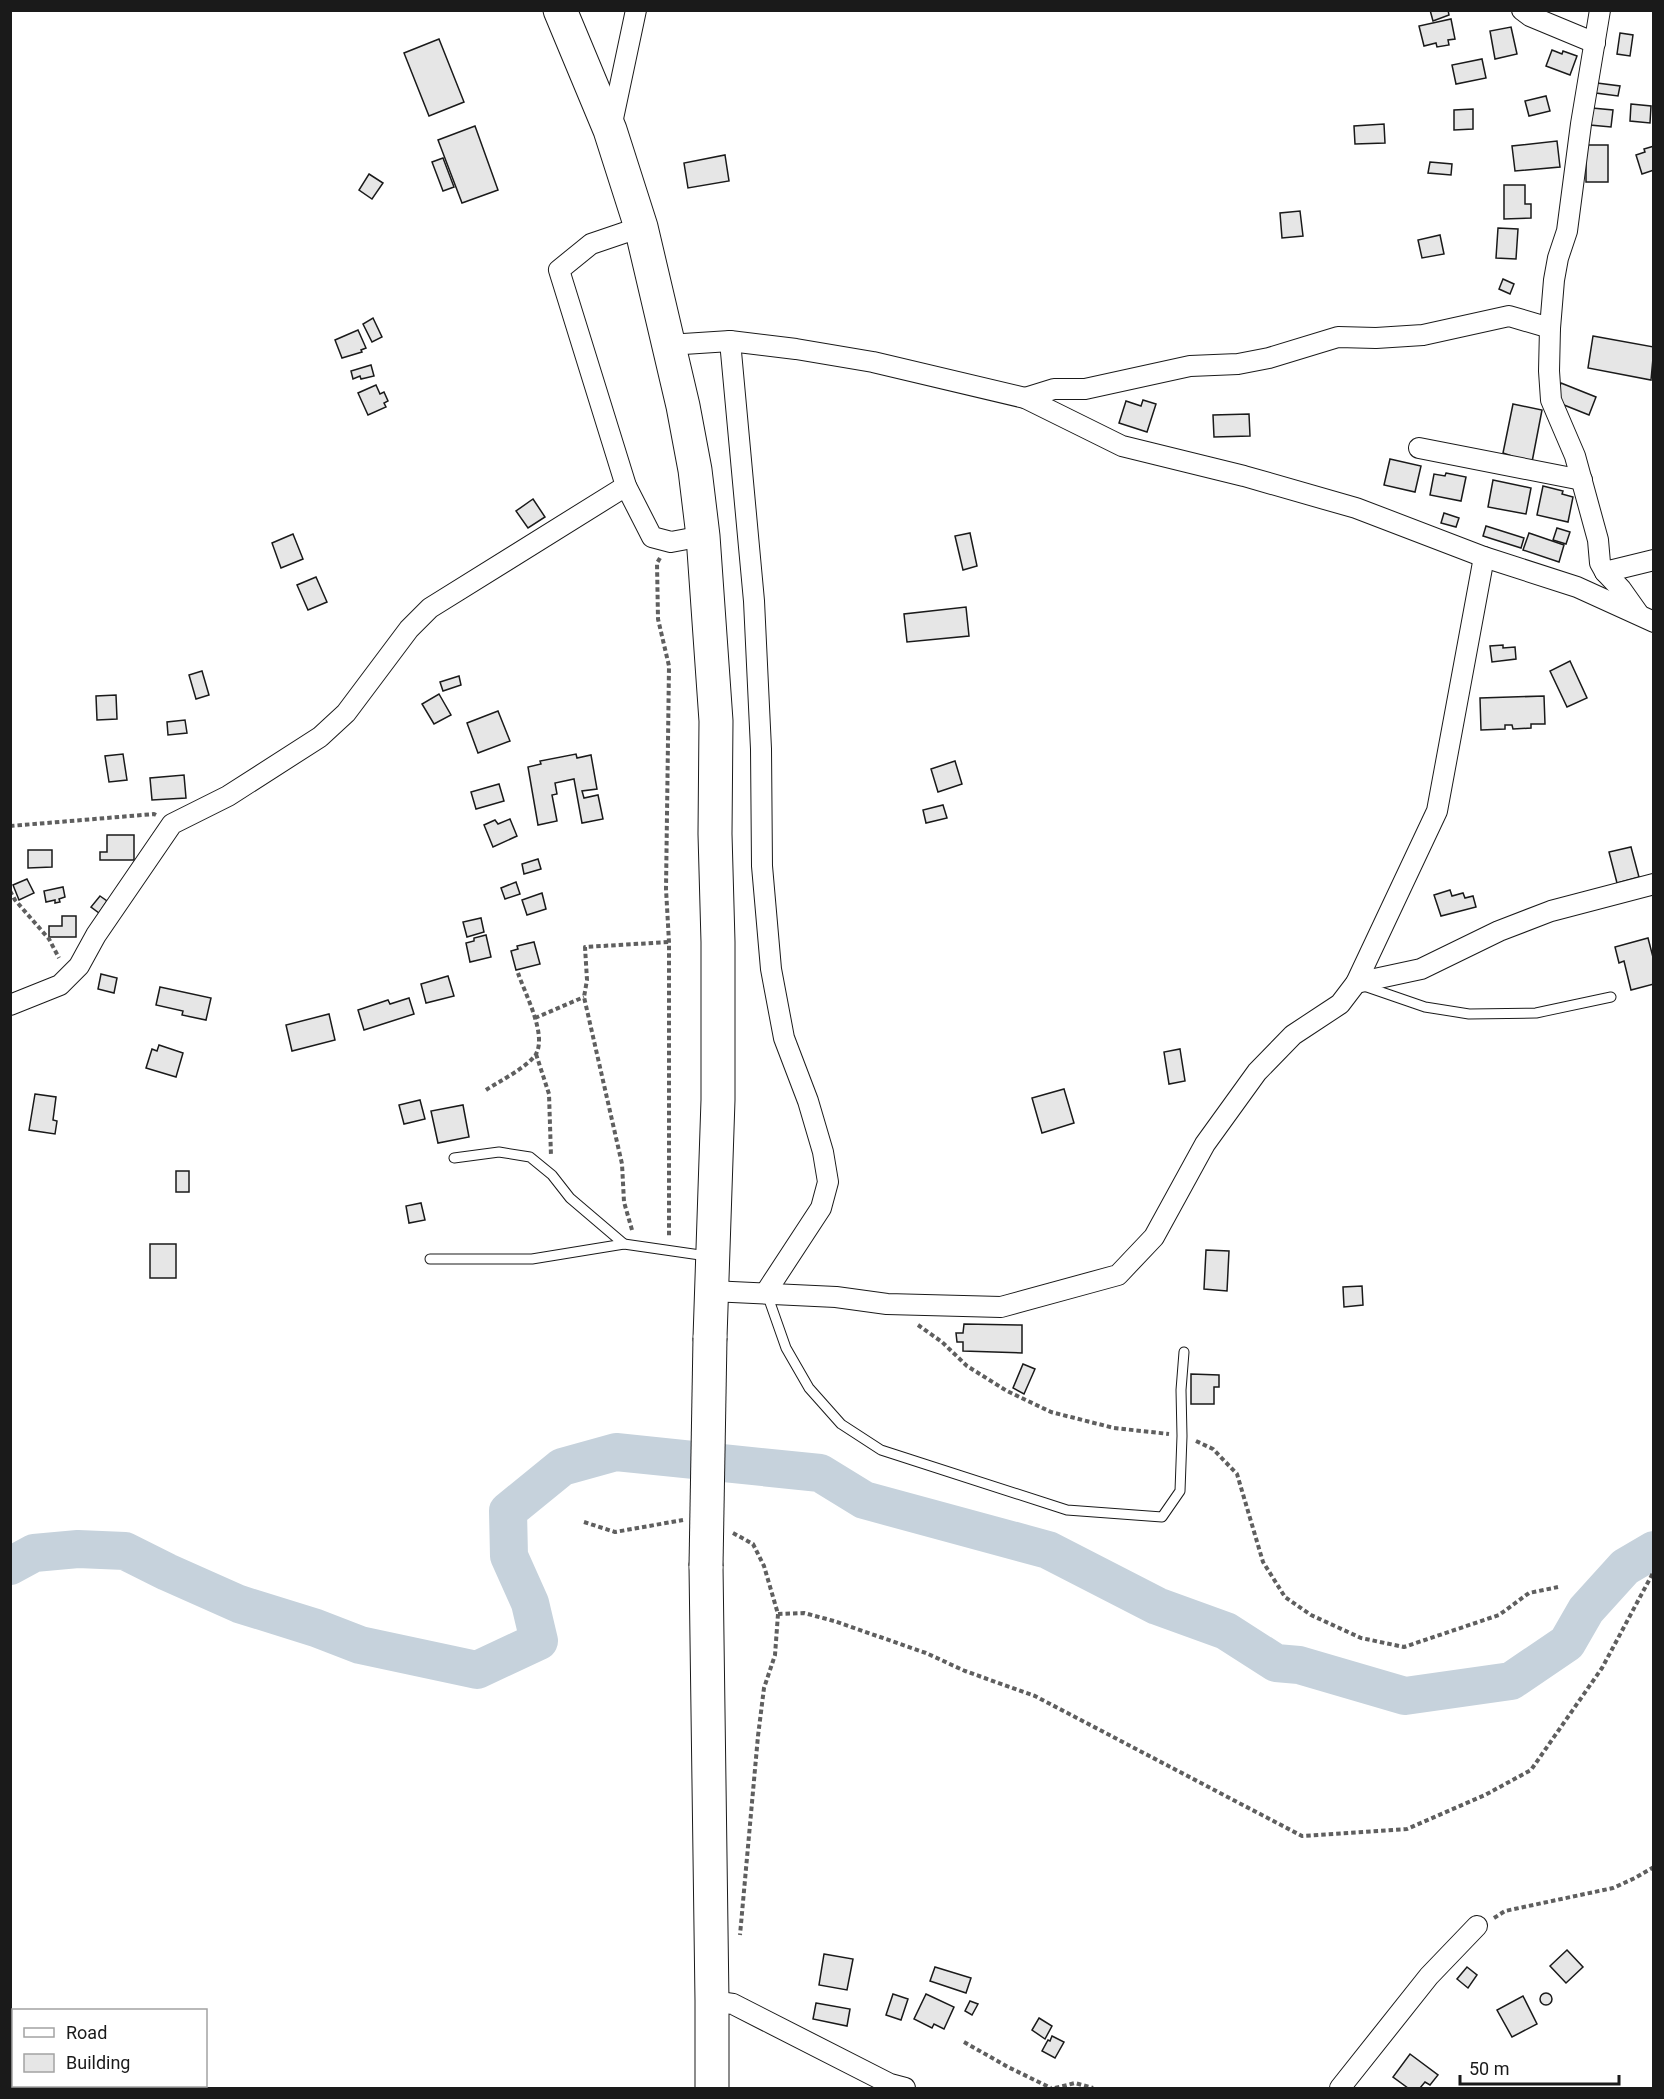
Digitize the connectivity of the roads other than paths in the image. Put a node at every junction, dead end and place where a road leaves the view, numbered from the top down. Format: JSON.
{"nodes":[{"id":1,"x":560,"y":10,"type":"edge"},
{"id":2,"x":636,"y":10,"type":"edge"},
{"id":3,"x":1522,"y":10,"type":"edge"},
{"id":4,"x":1600,"y":10,"type":"edge"},
{"id":5,"x":1595,"y":43,"type":"junction"},
{"id":6,"x":610,"y":130,"type":"junction"},
{"id":7,"x":641,"y":227,"type":"junction"},
{"id":8,"x":1550,"y":328,"type":"junction"},
{"id":9,"x":730,"y":341,"type":"junction"},
{"id":10,"x":668,"y":345,"type":"junction"},
{"id":11,"x":1025,"y":398,"type":"junction"},
{"id":12,"x":1419,"y":448,"type":"dead end"},
{"id":13,"x":1582,"y":480,"type":"junction"},
{"id":14,"x":626,"y":486,"type":"junction"},
{"id":15,"x":703,"y":536,"type":"junction"},
{"id":16,"x":1484,"y":557,"type":"junction"},
{"id":17,"x":1653,"y":560,"type":"edge"},
{"id":18,"x":1605,"y":572,"type":"junction"},
{"id":19,"x":1646,"y":619,"type":"edge"},
{"id":20,"x":1653,"y":884,"type":"edge"},
{"id":21,"x":1356,"y":983,"type":"junction"},
{"id":22,"x":1611,"y":997,"type":"dead end"},
{"id":23,"x":10,"y":1005,"type":"edge"},
{"id":24,"x":454,"y":1158,"type":"dead end"},
{"id":25,"x":624,"y":1244,"type":"junction"},
{"id":26,"x":712,"y":1257,"type":"junction"},
{"id":27,"x":430,"y":1259,"type":"dead end"},
{"id":28,"x":711,"y":1291,"type":"junction"},
{"id":29,"x":766,"y":1292,"type":"junction"},
{"id":30,"x":1184,"y":1352,"type":"dead end"},
{"id":31,"x":1477,"y":1926,"type":"road end"},
{"id":32,"x":712,"y":2001,"type":"junction"},
{"id":33,"x":712,"y":2088,"type":"edge"},
{"id":34,"x":905,"y":2088,"type":"edge"},
{"id":35,"x":1340,"y":2088,"type":"edge"}],
"edges":[{"from":1,"to":6,"type":"highway"},
{"from":2,"to":6,"type":"street"},
{"from":3,"to":5,"type":"street"},
{"from":4,"to":5,"type":"street"},
{"from":5,"to":8,"type":"street"},
{"from":6,"to":7,"type":"highway"},
{"from":7,"to":10,"type":"highway"},
{"from":7,"to":14,"type":"street"},
{"from":8,"to":11,"type":"street"},
{"from":8,"to":13,"type":"street"},
{"from":9,"to":10,"type":"street"},
{"from":9,"to":11,"type":"street"},
{"from":9,"to":29,"type":"street"},
{"from":10,"to":15,"type":"highway"},
{"from":11,"to":16,"type":"street"},
{"from":12,"to":13,"type":"street"},
{"from":13,"to":18,"type":"street"},
{"from":14,"to":15,"type":"street"},
{"from":14,"to":23,"type":"street"},
{"from":15,"to":26,"type":"highway"},
{"from":16,"to":19,"type":"street"},
{"from":16,"to":21,"type":"street"},
{"from":17,"to":18,"type":"street"},
{"from":18,"to":19,"type":"street"},
{"from":20,"to":21,"type":"street"},
{"from":21,"to":22,"type":"lane"},
{"from":21,"to":29,"type":"street"},
{"from":24,"to":25,"type":"lane"},
{"from":25,"to":26,"type":"lane"},
{"from":25,"to":27,"type":"lane"},
{"from":26,"to":28,"type":"highway"},
{"from":28,"to":29,"type":"street"},
{"from":28,"to":32,"type":"highway","bridge":true},
{"from":29,"to":30,"type":"lane"},
{"from":31,"to":35,"type":"street"},
{"from":32,"to":33,"type":"highway"},
{"from":32,"to":34,"type":"street"}]}
